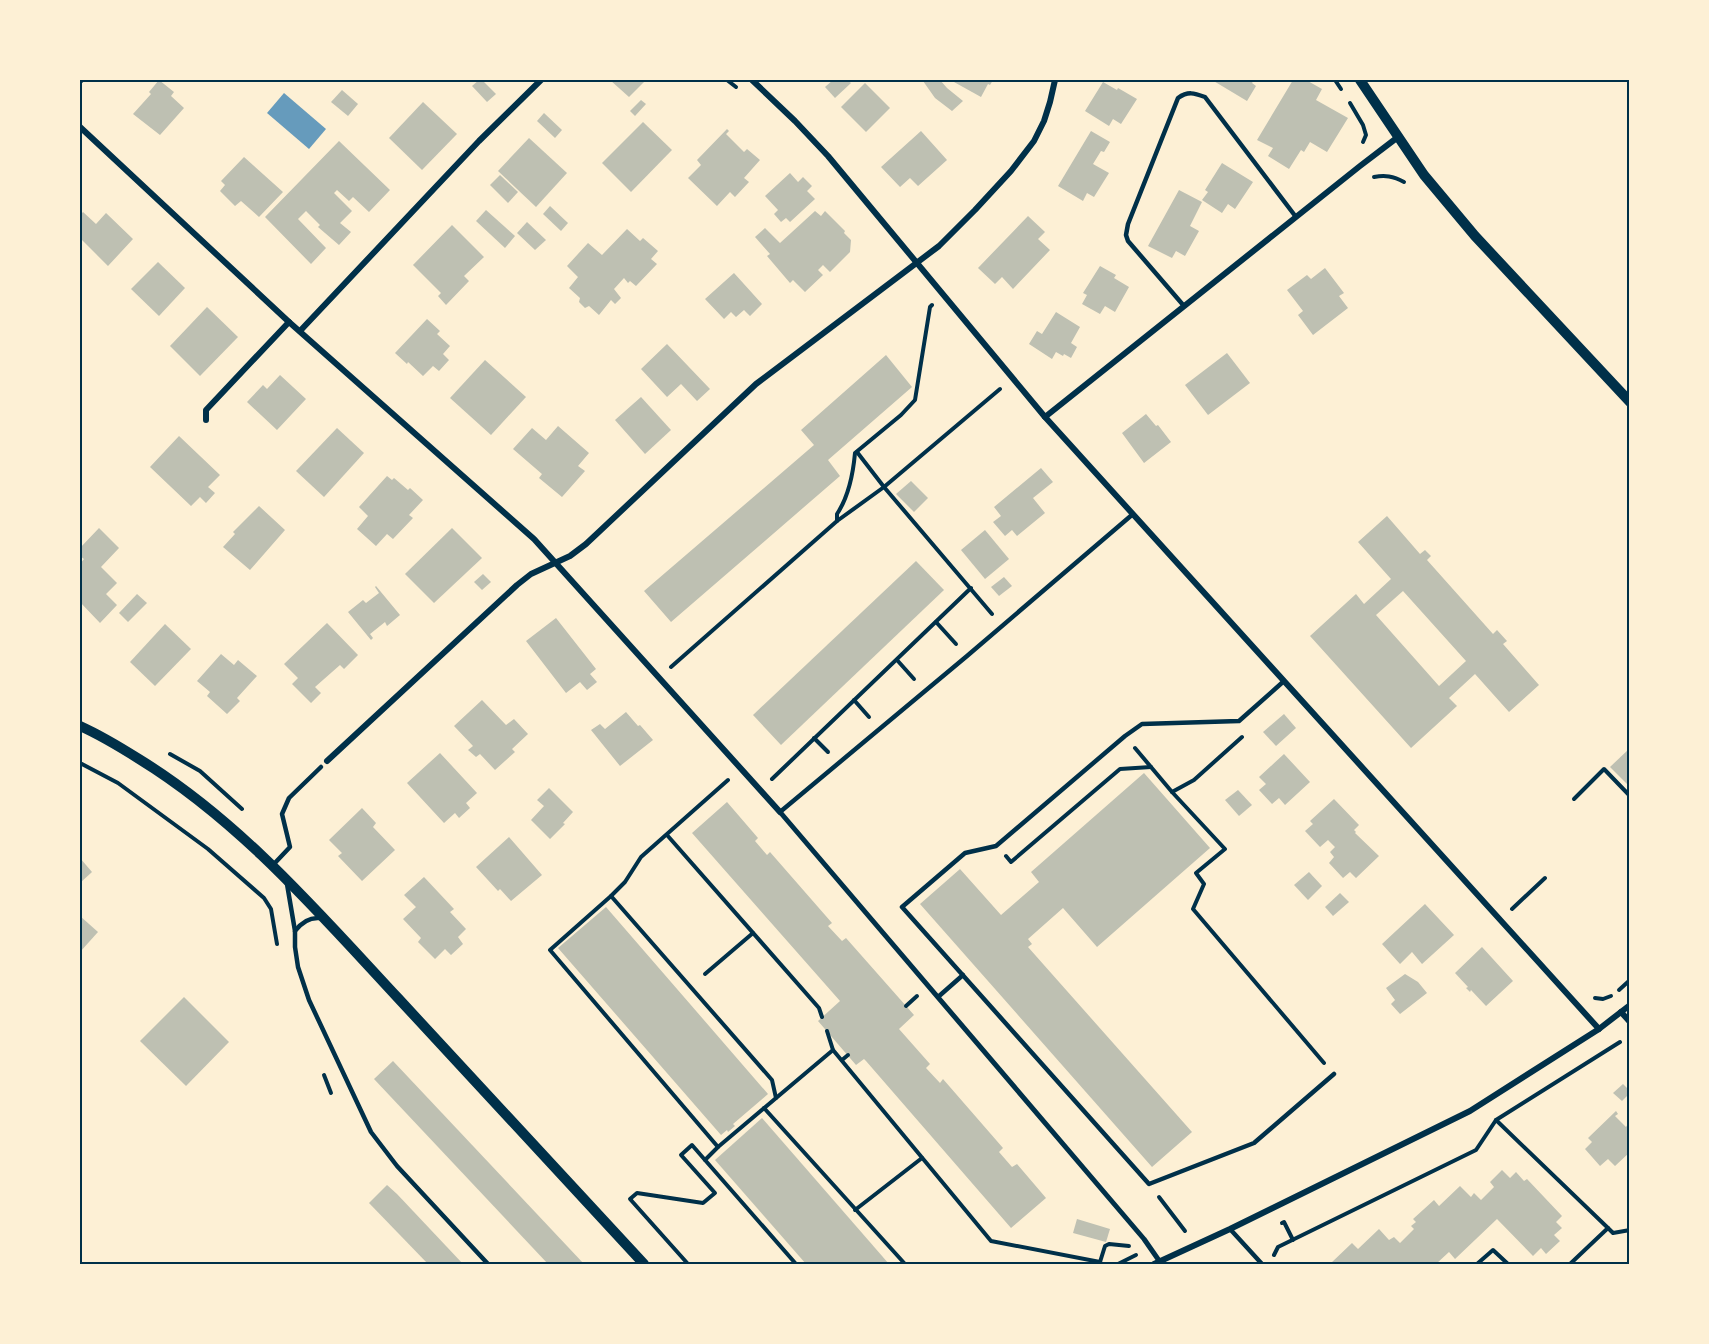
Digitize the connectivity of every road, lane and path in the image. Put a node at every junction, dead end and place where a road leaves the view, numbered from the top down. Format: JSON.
{"nodes":[{"id":1,"x":541,"y":80,"type":"edge"},
{"id":2,"x":752,"y":80,"type":"edge"},
{"id":3,"x":1055,"y":80,"type":"edge"},
{"id":4,"x":1335,"y":80,"type":"edge"},
{"id":5,"x":1360,"y":80,"type":"edge"},
{"id":6,"x":80,"y":128,"type":"edge"},
{"id":7,"x":1398,"y":137,"type":"junction"},
{"id":8,"x":1361,"y":146,"type":"dead end"},
{"id":9,"x":1370,"y":178,"type":"dead end"},
{"id":10,"x":1411,"y":188,"type":"dead end"},
{"id":11,"x":1296,"y":217,"type":"junction"},
{"id":12,"x":917,"y":262,"type":"junction"},
{"id":13,"x":943,"y":294,"type":"junction"},
{"id":14,"x":1184,"y":306,"type":"junction"},
{"id":15,"x":289,"y":322,"type":"junction"},
{"id":16,"x":300,"y":331,"type":"junction"},
{"id":17,"x":999,"y":391,"type":"dead end"},
{"id":18,"x":1629,"y":402,"type":"edge"},
{"id":19,"x":1045,"y":417,"type":"junction"},
{"id":20,"x":206,"y":420,"type":"dead end"},
{"id":21,"x":857,"y":452,"type":"junction"},
{"id":22,"x":884,"y":487,"type":"junction"},
{"id":23,"x":1133,"y":514,"type":"junction"},
{"id":24,"x":837,"y":521,"type":"junction"},
{"id":25,"x":554,"y":563,"type":"junction"},
{"id":26,"x":971,"y":588,"type":"junction"},
{"id":27,"x":936,"y":622,"type":"junction"},
{"id":28,"x":1002,"y":626,"type":"junction"},
{"id":29,"x":948,"y":636,"type":"dead end"},
{"id":30,"x":897,"y":660,"type":"junction"},
{"id":31,"x":910,"y":675,"type":"dead end"},
{"id":32,"x":658,"y":678,"type":"junction"},
{"id":33,"x":1284,"y":681,"type":"junction"},
{"id":34,"x":854,"y":700,"type":"junction"},
{"id":35,"x":861,"y":707,"type":"dead end"},
{"id":36,"x":80,"y":726,"type":"edge"},
{"id":37,"x":1245,"y":735,"type":"dead end"},
{"id":38,"x":1125,"y":736,"type":"junction"},
{"id":39,"x":814,"y":738,"type":"junction"},
{"id":40,"x":823,"y":747,"type":"dead end"},
{"id":41,"x":327,"y":761,"type":"dead end"},
{"id":42,"x":80,"y":763,"type":"edge"},
{"id":43,"x":1151,"y":766,"type":"junction"},
{"id":44,"x":321,"y":767,"type":"dead end"},
{"id":45,"x":741,"y":769,"type":"junction"},
{"id":46,"x":760,"y":790,"type":"junction"},
{"id":47,"x":1172,"y":792,"type":"junction"},
{"id":48,"x":1629,"y":796,"type":"edge"},
{"id":49,"x":1574,"y":799,"type":"dead end"},
{"id":50,"x":780,"y":812,"type":"junction"},
{"id":51,"x":667,"y":835,"type":"junction"},
{"id":52,"x":996,"y":846,"type":"junction"},
{"id":53,"x":272,"y":866,"type":"junction"},
{"id":54,"x":1545,"y":878,"type":"dead end"},
{"id":55,"x":286,"y":879,"type":"junction"},
{"id":56,"x":611,"y":896,"type":"junction"},
{"id":57,"x":1519,"y":917,"type":"dead end"},
{"id":58,"x":324,"y":918,"type":"junction"},
{"id":59,"x":295,"y":931,"type":"junction"},
{"id":60,"x":753,"y":933,"type":"junction"},
{"id":61,"x":278,"y":950,"type":"dead end"},
{"id":62,"x":705,"y":974,"type":"dead end"},
{"id":63,"x":963,"y":975,"type":"junction"},
{"id":64,"x":1629,"y":980,"type":"edge"},
{"id":65,"x":938,"y":997,"type":"junction"},
{"id":66,"x":1593,"y":998,"type":"dead end"},
{"id":67,"x":1629,"y":1005,"type":"edge"},
{"id":68,"x":1621,"y":1012,"type":"junction"},
{"id":69,"x":822,"y":1017,"type":"dead end"},
{"id":70,"x":1629,"y":1022,"type":"edge"},
{"id":71,"x":1599,"y":1029,"type":"junction"},
{"id":72,"x":827,"y":1031,"type":"dead end"},
{"id":73,"x":1620,"y":1042,"type":"dead end"},
{"id":74,"x":833,"y":1050,"type":"junction"},
{"id":75,"x":848,"y":1055,"type":"dead end"},
{"id":76,"x":842,"y":1060,"type":"junction"},
{"id":77,"x":320,"y":1067,"type":"dead end"},
{"id":78,"x":1334,"y":1074,"type":"joint"},
{"id":79,"x":331,"y":1092,"type":"dead end"},
{"id":80,"x":776,"y":1098,"type":"junction"},
{"id":81,"x":764,"y":1108,"type":"junction"},
{"id":82,"x":1496,"y":1120,"type":"junction"},
{"id":83,"x":718,"y":1147,"type":"junction"},
{"id":84,"x":922,"y":1158,"type":"junction"},
{"id":85,"x":705,"y":1160,"type":"junction"},
{"id":86,"x":1149,"y":1184,"type":"junction"},
{"id":87,"x":855,"y":1210,"type":"junction"},
{"id":88,"x":1274,"y":1227,"type":"dead end"},
{"id":89,"x":1608,"y":1228,"type":"junction"},
{"id":90,"x":1230,"y":1229,"type":"junction"},
{"id":91,"x":1629,"y":1230,"type":"edge"},
{"id":92,"x":1185,"y":1231,"type":"dead end"},
{"id":93,"x":1293,"y":1240,"type":"junction"},
{"id":94,"x":1105,"y":1246,"type":"dead end"},
{"id":95,"x":1270,"y":1259,"type":"dead end"},
{"id":96,"x":1100,"y":1263,"type":"edge"},
{"id":97,"x":1157,"y":1263,"type":"edge"},
{"id":98,"x":488,"y":1264,"type":"edge"},
{"id":99,"x":644,"y":1264,"type":"edge"},
{"id":100,"x":688,"y":1264,"type":"edge"},
{"id":101,"x":796,"y":1264,"type":"edge"},
{"id":102,"x":905,"y":1264,"type":"edge"},
{"id":103,"x":1262,"y":1264,"type":"edge"},
{"id":104,"x":1477,"y":1264,"type":"edge"},
{"id":105,"x":1508,"y":1264,"type":"edge"},
{"id":106,"x":1570,"y":1264,"type":"edge"}],
"edges":[{"from":1,"to":16,"type":"street"},
{"from":2,"to":12,"type":"street"},
{"from":3,"to":12,"type":"street"},
{"from":4,"to":8,"type":"path"},
{"from":5,"to":7,"type":"street"},
{"from":6,"to":15,"type":"street"},
{"from":7,"to":11,"type":"street"},
{"from":7,"to":18,"type":"street"},
{"from":9,"to":10,"type":"path"},
{"from":11,"to":14,"type":"street"},
{"from":11,"to":14,"type":"lane"},
{"from":12,"to":13,"type":"street"},
{"from":12,"to":25,"type":"street"},
{"from":13,"to":19,"type":"street"},
{"from":13,"to":21,"type":"path"},
{"from":14,"to":19,"type":"street"},
{"from":15,"to":16,"type":"street"},
{"from":15,"to":20,"type":"street"},
{"from":16,"to":25,"type":"street"},
{"from":17,"to":22,"type":"path"},
{"from":19,"to":23,"type":"street"},
{"from":21,"to":22,"type":"path"},
{"from":21,"to":24,"type":"path"},
{"from":22,"to":24,"type":"path"},
{"from":22,"to":26,"type":"path"},
{"from":23,"to":28,"type":"lane"},
{"from":23,"to":33,"type":"street"},
{"from":24,"to":32,"type":"path"},
{"from":25,"to":32,"type":"street"},
{"from":25,"to":41,"type":"street"},
{"from":26,"to":27,"type":"path"},
{"from":26,"to":28,"type":"path"},
{"from":27,"to":29,"type":"path"},
{"from":27,"to":30,"type":"path"},
{"from":28,"to":50,"type":"lane"},
{"from":30,"to":31,"type":"path"},
{"from":30,"to":34,"type":"path"},
{"from":32,"to":45,"type":"street"},
{"from":33,"to":38,"type":"lane"},
{"from":33,"to":71,"type":"street"},
{"from":34,"to":35,"type":"path"},
{"from":34,"to":39,"type":"path"},
{"from":36,"to":53,"type":"street"},
{"from":37,"to":47,"type":"path"},
{"from":38,"to":43,"type":"path"},
{"from":38,"to":52,"type":"lane"},
{"from":39,"to":40,"type":"path"},
{"from":39,"to":46,"type":"path"},
{"from":42,"to":61,"type":"path"},
{"from":43,"to":47,"type":"path"},
{"from":43,"to":52,"type":"path"},
{"from":44,"to":53,"type":"lane"},
{"from":45,"to":46,"type":"street"},
{"from":45,"to":51,"type":"path"},
{"from":46,"to":50,"type":"street"},
{"from":47,"to":78,"type":"path"},
{"from":48,"to":49,"type":"path"},
{"from":50,"to":65,"type":"street"},
{"from":51,"to":56,"type":"path"},
{"from":51,"to":60,"type":"path"},
{"from":52,"to":63,"type":"lane"},
{"from":53,"to":55,"type":"street"},
{"from":54,"to":57,"type":"path"},
{"from":55,"to":58,"type":"street"},
{"from":55,"to":59,"type":"lane"},
{"from":56,"to":80,"type":"path"},
{"from":56,"to":83,"type":"path"},
{"from":58,"to":59,"type":"lane"},
{"from":58,"to":99,"type":"street"},
{"from":59,"to":98,"type":"lane"},
{"from":60,"to":62,"type":"path"},
{"from":60,"to":69,"type":"path"},
{"from":63,"to":65,"type":"lane"},
{"from":63,"to":86,"type":"lane"},
{"from":64,"to":66,"type":"path"},
{"from":65,"to":97,"type":"street"},
{"from":67,"to":68,"type":"street"},
{"from":68,"to":70,"type":"street"},
{"from":68,"to":71,"type":"street"},
{"from":71,"to":90,"type":"street"},
{"from":72,"to":74,"type":"path"},
{"from":73,"to":82,"type":"path"},
{"from":74,"to":76,"type":"path"},
{"from":74,"to":80,"type":"path"},
{"from":75,"to":76,"type":"path"},
{"from":76,"to":84,"type":"path"},
{"from":77,"to":79,"type":"path"},
{"from":78,"to":86,"type":"lane"},
{"from":80,"to":81,"type":"path"},
{"from":81,"to":83,"type":"path"},
{"from":81,"to":87,"type":"path"},
{"from":82,"to":89,"type":"path"},
{"from":82,"to":93,"type":"path"},
{"from":83,"to":85,"type":"path"},
{"from":84,"to":87,"type":"path"},
{"from":84,"to":96,"type":"path"},
{"from":85,"to":100,"type":"path"},
{"from":85,"to":101,"type":"path"},
{"from":86,"to":92,"type":"path"},
{"from":87,"to":102,"type":"path"},
{"from":88,"to":93,"type":"path"},
{"from":89,"to":91,"type":"path"},
{"from":89,"to":106,"type":"path"},
{"from":90,"to":97,"type":"street"},
{"from":90,"to":103,"type":"lane"},
{"from":93,"to":95,"type":"path"},
{"from":94,"to":96,"type":"path"},
{"from":104,"to":105,"type":"path"}]}
